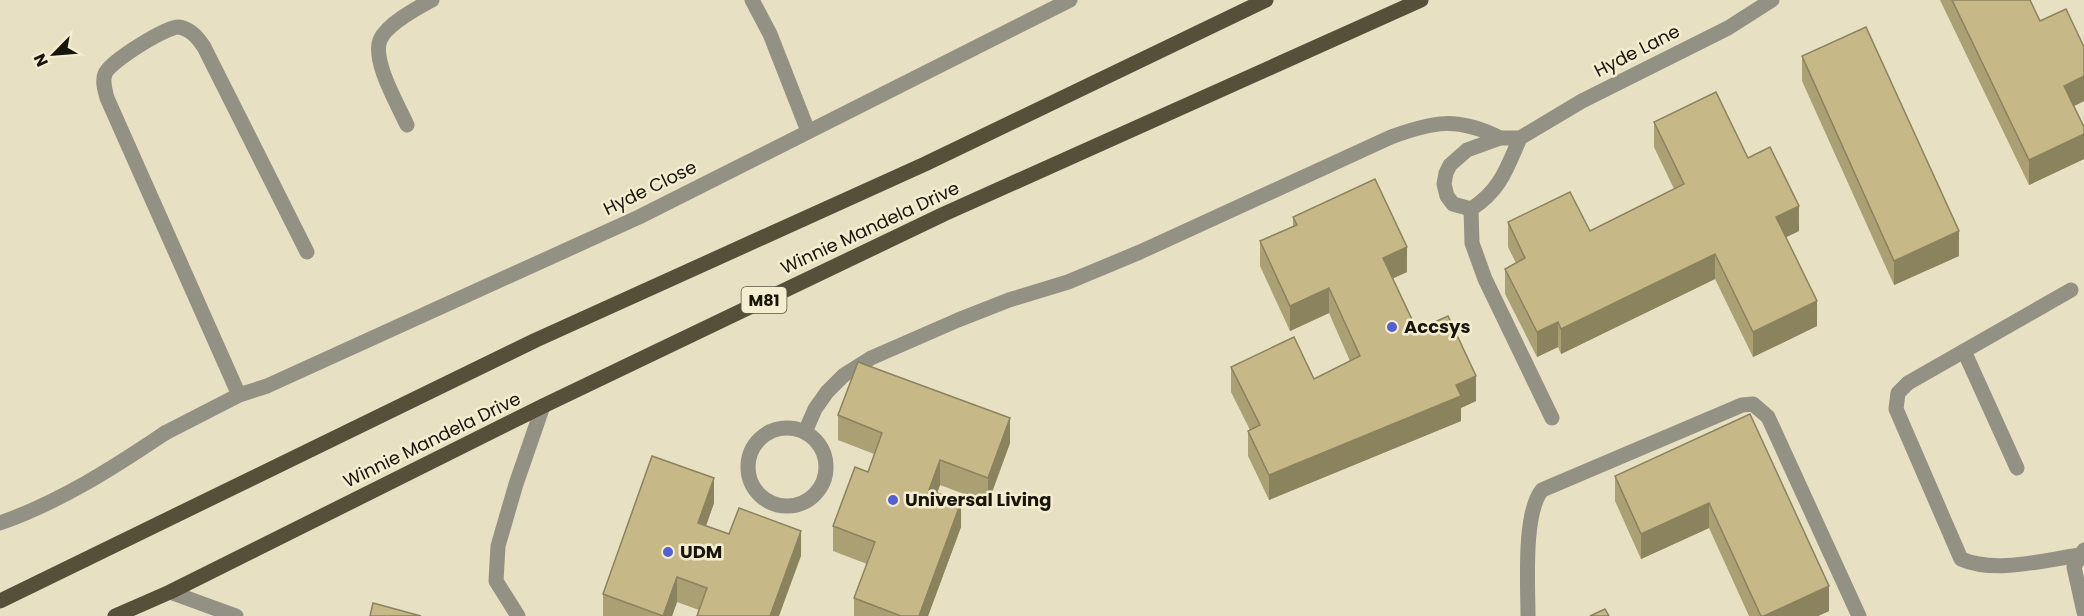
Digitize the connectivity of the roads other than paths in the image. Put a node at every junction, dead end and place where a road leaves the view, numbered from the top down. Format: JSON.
{"nodes":[{"id":1,"x":432,"y":0,"type":"edge"},
{"id":2,"x":752,"y":0,"type":"edge"},
{"id":3,"x":1070,"y":0,"type":"edge"},
{"id":4,"x":1266,"y":0,"type":"edge"},
{"id":5,"x":1421,"y":0,"type":"edge"},
{"id":6,"x":1772,"y":0,"type":"edge"},
{"id":7,"x":407,"y":124,"type":"dead end"},
{"id":8,"x":808,"y":130,"type":"junction"},
{"id":9,"x":1500,"y":138,"type":"junction"},
{"id":10,"x":1520,"y":138,"type":"junction"},
{"id":11,"x":1471,"y":209,"type":"junction"},
{"id":12,"x":307,"y":252,"type":"dead end"},
{"id":13,"x":2071,"y":290,"type":"dead end"},
{"id":14,"x":1964,"y":351,"type":"junction"},
{"id":15,"x":239,"y":395,"type":"junction"},
{"id":16,"x":543,"y":406,"type":"junction"},
{"id":17,"x":1552,"y":418,"type":"dead end"},
{"id":18,"x":805,"y":432,"type":"junction"},
{"id":19,"x":2017,"y":468,"type":"dead end"},
{"id":20,"x":0,"y":523,"type":"edge"},
{"id":21,"x":2082,"y":552,"type":"edge"},
{"id":22,"x":170,"y":592,"type":"junction"},
{"id":23,"x":0,"y":601,"type":"edge"},
{"id":24,"x":2084,"y":612,"type":"edge"},
{"id":25,"x":115,"y":616,"type":"edge"},
{"id":26,"x":236,"y":616,"type":"edge"},
{"id":27,"x":518,"y":616,"type":"edge"},
{"id":28,"x":1528,"y":616,"type":"edge"},
{"id":29,"x":1859,"y":616,"type":"edge"}],
"edges":[{"from":1,"to":7,"type":"street"},
{"from":2,"to":8,"type":"street"},
{"from":3,"to":8,"type":"street","name":"Hyde Close"},
{"from":4,"to":23,"type":"main road","name":"Winnie Mandela Drive"},
{"from":5,"to":16,"type":"main road","name":"Winnie Mandela Drive","number":"M81"},
{"from":6,"to":10,"type":"street","name":"Hyde Lane"},
{"from":8,"to":15,"type":"street","name":"Hyde Close"},
{"from":9,"to":10,"type":"street"},
{"from":9,"to":11,"type":"street"},
{"from":9,"to":18,"type":"street"},
{"from":10,"to":11,"type":"street"},
{"from":11,"to":17,"type":"street"},
{"from":12,"to":15,"type":"street"},
{"from":13,"to":14,"type":"street"},
{"from":14,"to":19,"type":"street"},
{"from":14,"to":21,"type":"street"},
{"from":15,"to":20,"type":"street","name":"Hyde Close"},
{"from":16,"to":22,"type":"main road","name":"Winnie Mandela Drive","number":"M81"},
{"from":16,"to":27,"type":"street"},
{"from":18,"to":18,"type":"street"},
{"from":21,"to":24,"type":"street"},
{"from":22,"to":25,"type":"main road","name":"Winnie Mandela Drive","number":"M81"},
{"from":22,"to":26,"type":"street"},
{"from":28,"to":29,"type":"street"}]}
